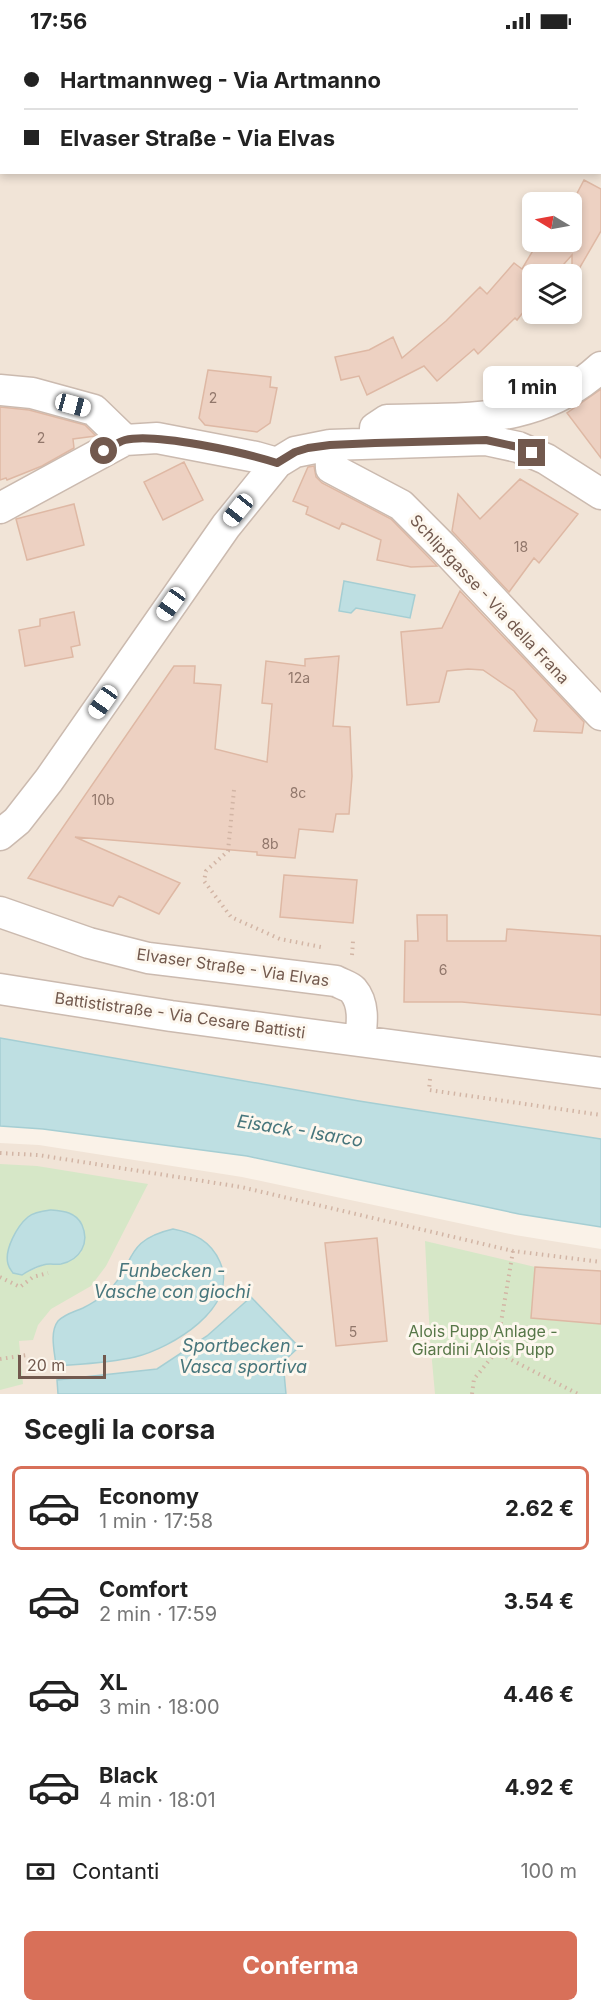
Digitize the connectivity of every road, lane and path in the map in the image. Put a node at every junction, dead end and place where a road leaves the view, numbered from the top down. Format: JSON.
{"nodes":[{"id":1,"x":601,"y":367,"type":"edge"},
{"id":2,"x":0,"y":390,"type":"edge"},
{"id":3,"x":125,"y":440,"type":"junction"},
{"id":4,"x":375,"y":443,"type":"junction"},
{"id":5,"x":330,"y":445,"type":"junction"},
{"id":6,"x":277,"y":463,"type":"junction"},
{"id":7,"x":601,"y":494,"type":"edge"},
{"id":8,"x":0,"y":508,"type":"edge"},
{"id":9,"x":601,"y":715,"type":"edge"},
{"id":10,"x":234,"y":790,"type":"dead end"},
{"id":11,"x":0,"y":835,"type":"edge"},
{"id":12,"x":0,"y":912,"type":"edge"},
{"id":13,"x":353,"y":941,"type":"dead end"},
{"id":14,"x":331,"y":948,"type":"dead end"},
{"id":15,"x":341,"y":950,"type":"dead end"},
{"id":16,"x":0,"y":989,"type":"edge"},
{"id":17,"x":360,"y":1041,"type":"junction"},
{"id":18,"x":434,"y":1052,"type":"junction"},
{"id":19,"x":601,"y":1074,"type":"edge"},
{"id":20,"x":601,"y":1115,"type":"edge"},
{"id":21,"x":0,"y":1153,"type":"edge"},
{"id":22,"x":513,"y":1251,"type":"junction"},
{"id":23,"x":601,"y":1262,"type":"edge"},
{"id":24,"x":48,"y":1273,"type":"dead end"},
{"id":25,"x":0,"y":1277,"type":"edge"},
{"id":26,"x":496,"y":1352,"type":"junction"},
{"id":27,"x":27,"y":1355,"type":"dead end"},
{"id":28,"x":0,"y":1359,"type":"edge"},
{"id":29,"x":472,"y":1394,"type":"edge"},
{"id":30,"x":578,"y":1394,"type":"edge"}],
"edges":[{"from":1,"to":4,"type":"street"},
{"from":2,"to":3,"type":"street"},
{"from":3,"to":6,"type":"street"},
{"from":3,"to":8,"type":"street"},
{"from":4,"to":5,"type":"street"},
{"from":4,"to":7,"type":"street"},
{"from":5,"to":6,"type":"street"},
{"from":5,"to":9,"type":"street","name":"Schlipfgasse - Via della Frana"},
{"from":6,"to":11,"type":"street"},
{"from":10,"to":14,"type":"path"},
{"from":12,"to":17,"type":"street","name":"Elvaser Straße - Via Elvas"},
{"from":13,"to":15,"type":"path"},
{"from":16,"to":17,"type":"street","name":"Battististraße - Via Cesare Battisti"},
{"from":17,"to":18,"type":"street"},
{"from":18,"to":19,"type":"street"},
{"from":18,"to":20,"type":"path"},
{"from":21,"to":22,"type":"path"},
{"from":22,"to":23,"type":"path"},
{"from":22,"to":26,"type":"path"},
{"from":24,"to":25,"type":"path"},
{"from":26,"to":29,"type":"path"},
{"from":26,"to":30,"type":"path"},
{"from":27,"to":28,"type":"path"}]}
